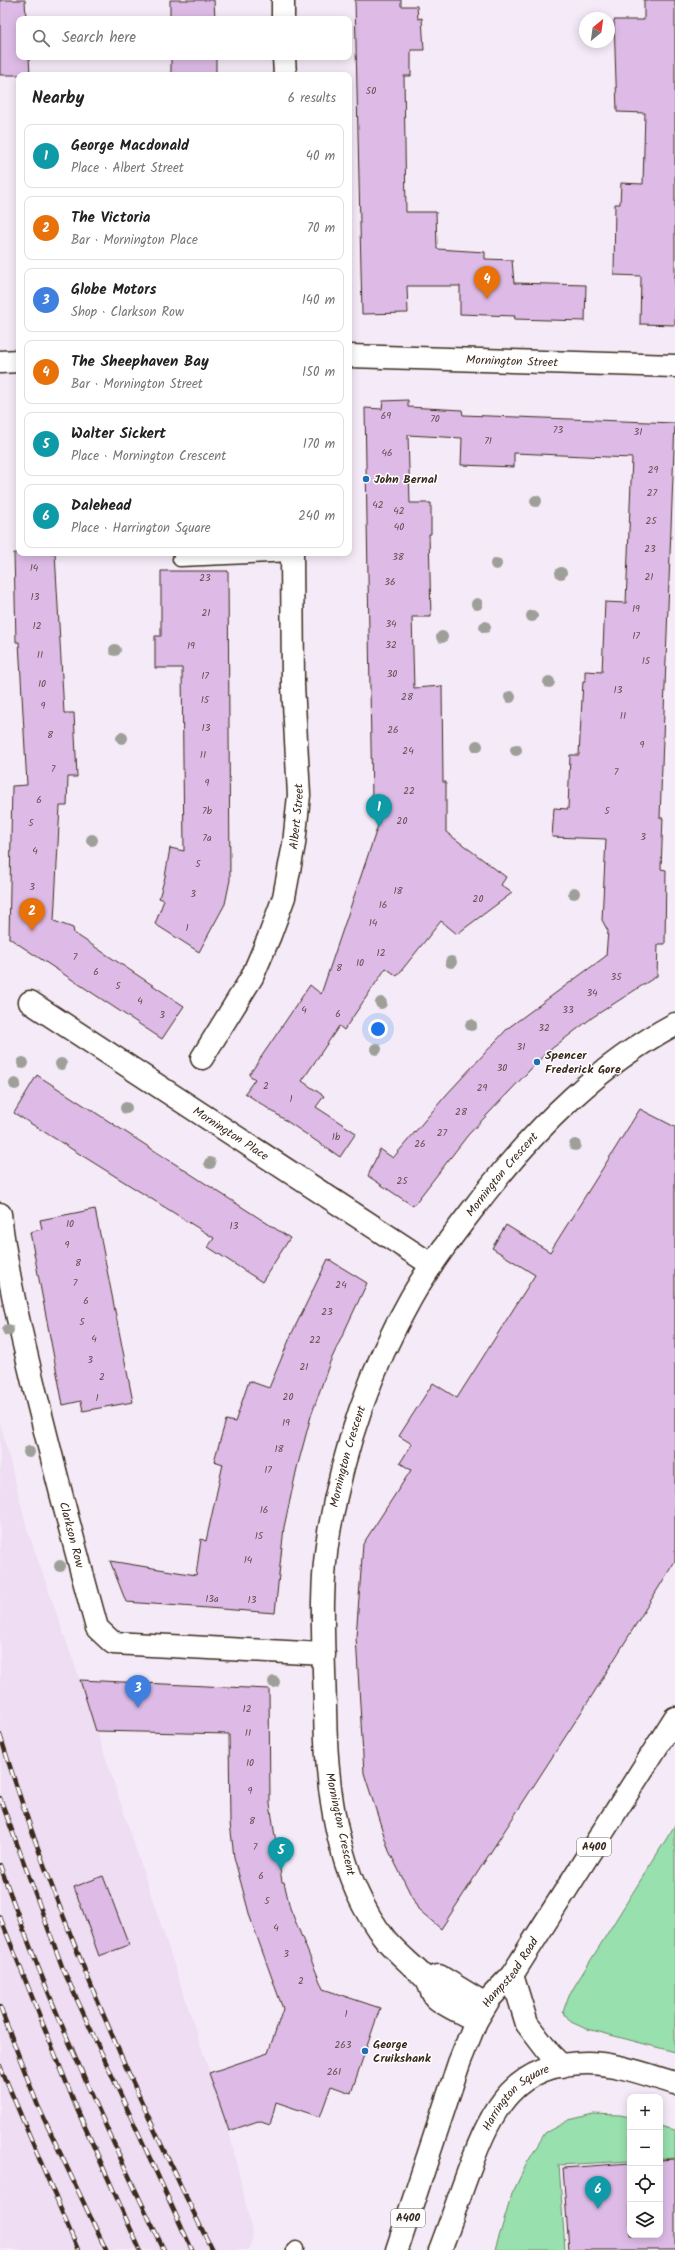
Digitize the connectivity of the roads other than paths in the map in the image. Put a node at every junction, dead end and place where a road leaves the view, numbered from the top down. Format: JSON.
{"nodes":[{"id":1,"x":283,"y":0,"type":"edge"},
{"id":2,"x":283,"y":16,"type":"edge"},
{"id":3,"x":284,"y":60,"type":"edge"},
{"id":4,"x":285,"y":72,"type":"edge"},
{"id":5,"x":352,"y":356,"type":"edge"},
{"id":6,"x":16,"y":361,"type":"edge"},
{"id":7,"x":0,"y":362,"type":"edge"},
{"id":8,"x":675,"y":366,"type":"edge"},
{"id":9,"x":236,"y":556,"type":"edge"},
{"id":10,"x":292,"y":556,"type":"edge"},
{"id":11,"x":180,"y":559,"type":"dead end"},
{"id":12,"x":30,"y":1002,"type":"dead end"},
{"id":13,"x":675,"y":1024,"type":"edge"},
{"id":14,"x":202,"y":1058,"type":"dead end"},
{"id":15,"x":0,"y":1214,"type":"edge"},
{"id":16,"x":432,"y":1265,"type":"junction"},
{"id":17,"x":324,"y":1654,"type":"junction"},
{"id":18,"x":675,"y":1718,"type":"edge"},
{"id":19,"x":512,"y":1975,"type":"junction"},
{"id":20,"x":481,"y":2012,"type":"junction"},
{"id":21,"x":562,"y":2066,"type":"junction"},
{"id":22,"x":675,"y":2083,"type":"edge"},
{"id":23,"x":397,"y":2250,"type":"edge"},
{"id":24,"x":440,"y":2250,"type":"edge"}],
"edges":[{"from":1,"to":2,"type":"main road"},
{"from":3,"to":4,"type":"main road"},
{"from":5,"to":8,"type":"main road","name":"Mornington Street"},
{"from":6,"to":7,"type":"main road"},
{"from":9,"to":11,"type":"lane"},
{"from":10,"to":14,"type":"main road","name":"Albert Street"},
{"from":12,"to":16,"type":"main road","name":"Mornington Place"},
{"from":13,"to":16,"type":"main road","name":"Mornington Crescent"},
{"from":15,"to":17,"type":"main road","name":"Clarkson Row"},
{"from":16,"to":17,"type":"main road","name":"Mornington Crescent"},
{"from":17,"to":20,"type":"main road","name":"Mornington Crescent"},
{"from":18,"to":19,"type":"main road","name":"Hampstead Road","number":"A400"},
{"from":19,"to":20,"type":"main road","name":"Hampstead Road","number":"A400"},
{"from":19,"to":21,"type":"main road"},
{"from":20,"to":23,"type":"main road","name":"Hampstead Road","number":"A400"},
{"from":21,"to":22,"type":"main road","name":"Harrington Square"},
{"from":21,"to":24,"type":"main road","name":"Harrington Square"}]}
